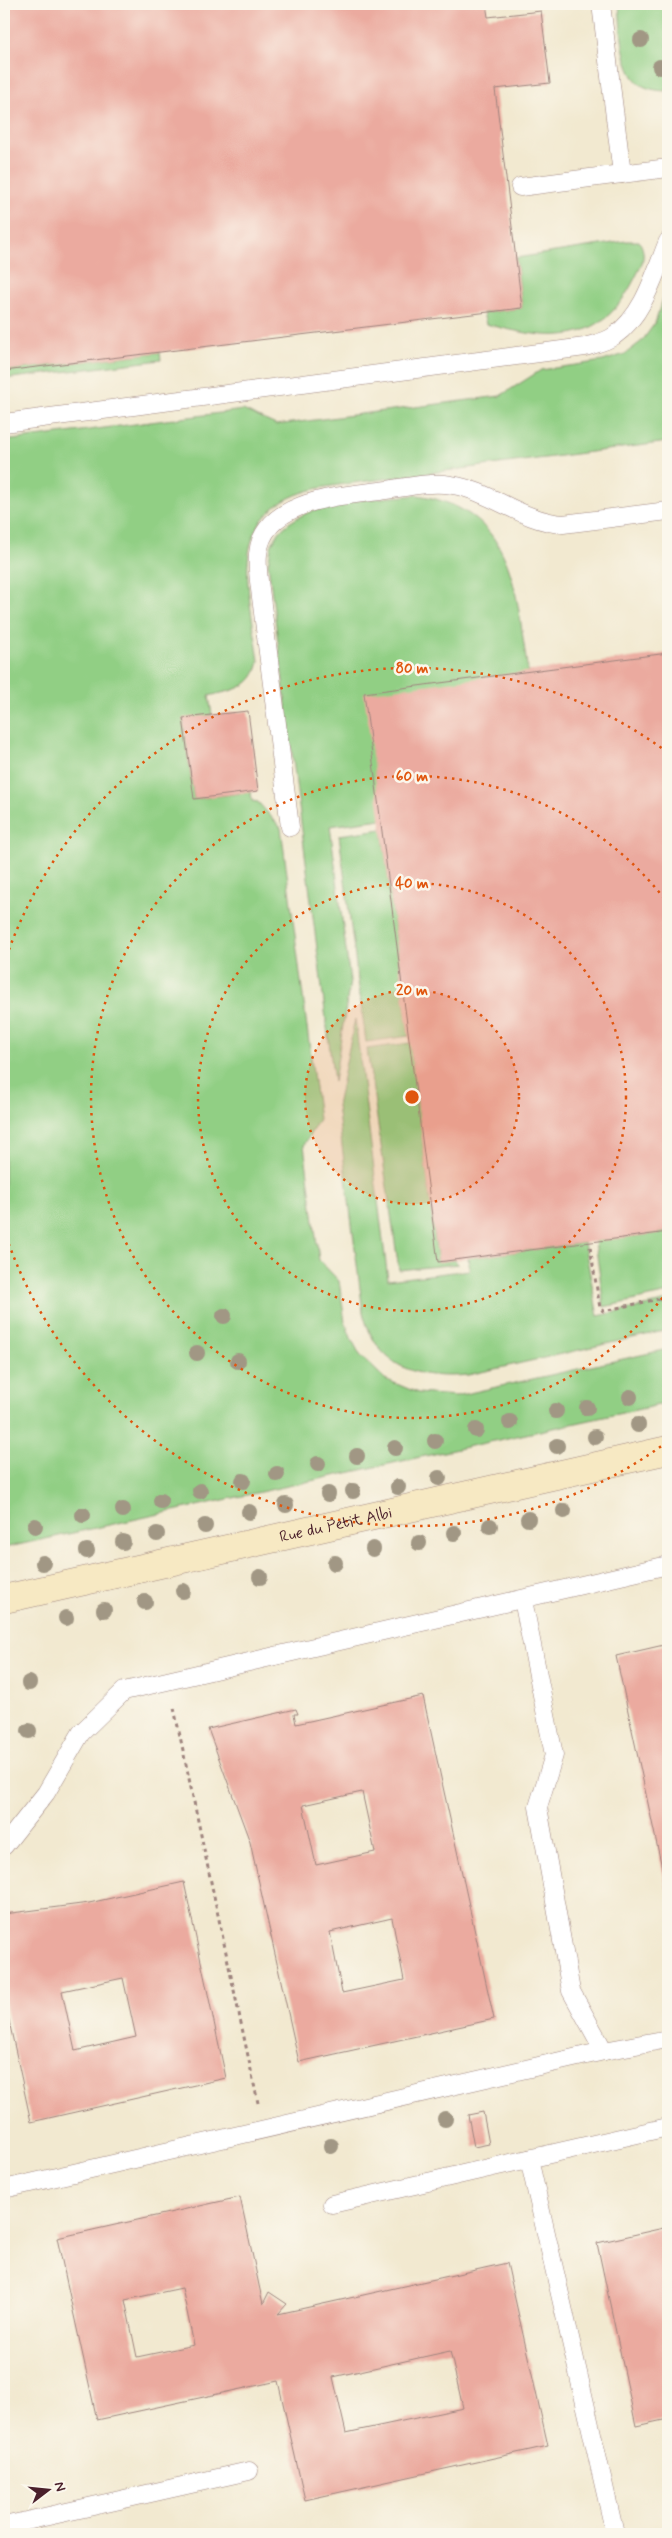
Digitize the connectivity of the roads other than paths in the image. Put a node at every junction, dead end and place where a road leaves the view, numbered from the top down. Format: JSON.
{"nodes":[{"id":1,"x":601,"y":4,"type":"edge"},
{"id":2,"x":668,"y":168,"type":"edge"},
{"id":3,"x":622,"y":174,"type":"junction"},
{"id":4,"x":520,"y":187,"type":"dead end"},
{"id":5,"x":668,"y":241,"type":"edge"},
{"id":6,"x":4,"y":424,"type":"edge"},
{"id":7,"x":668,"y":511,"type":"edge"},
{"id":8,"x":290,"y":827,"type":"dead end"},
{"id":9,"x":668,"y":1450,"type":"edge"},
{"id":10,"x":668,"y":1565,"type":"edge"},
{"id":11,"x":4,"y":1599,"type":"edge"},
{"id":12,"x":523,"y":1600,"type":"junction"},
{"id":13,"x":4,"y":1846,"type":"edge"},
{"id":14,"x":668,"y":2039,"type":"edge"},
{"id":15,"x":604,"y":2052,"type":"junction"},
{"id":16,"x":668,"y":2127,"type":"edge"},
{"id":17,"x":530,"y":2159,"type":"junction"},
{"id":18,"x":4,"y":2189,"type":"edge"},
{"id":19,"x":332,"y":2204,"type":"dead end"},
{"id":20,"x":249,"y":2470,"type":"dead end"},
{"id":21,"x":4,"y":2526,"type":"edge"},
{"id":22,"x":616,"y":2534,"type":"edge"}],
"edges":[{"from":1,"to":3,"type":"lane"},
{"from":2,"to":3,"type":"lane"},
{"from":3,"to":4,"type":"lane"},
{"from":5,"to":6,"type":"lane"},
{"from":7,"to":8,"type":"lane"},
{"from":9,"to":11,"type":"street","name":"Rue du Petit Albi"},
{"from":10,"to":12,"type":"lane"},
{"from":12,"to":13,"type":"lane"},
{"from":12,"to":15,"type":"lane"},
{"from":14,"to":15,"type":"lane"},
{"from":15,"to":18,"type":"lane"},
{"from":16,"to":17,"type":"lane"},
{"from":17,"to":19,"type":"lane"},
{"from":17,"to":22,"type":"lane"},
{"from":20,"to":21,"type":"lane"}]}
